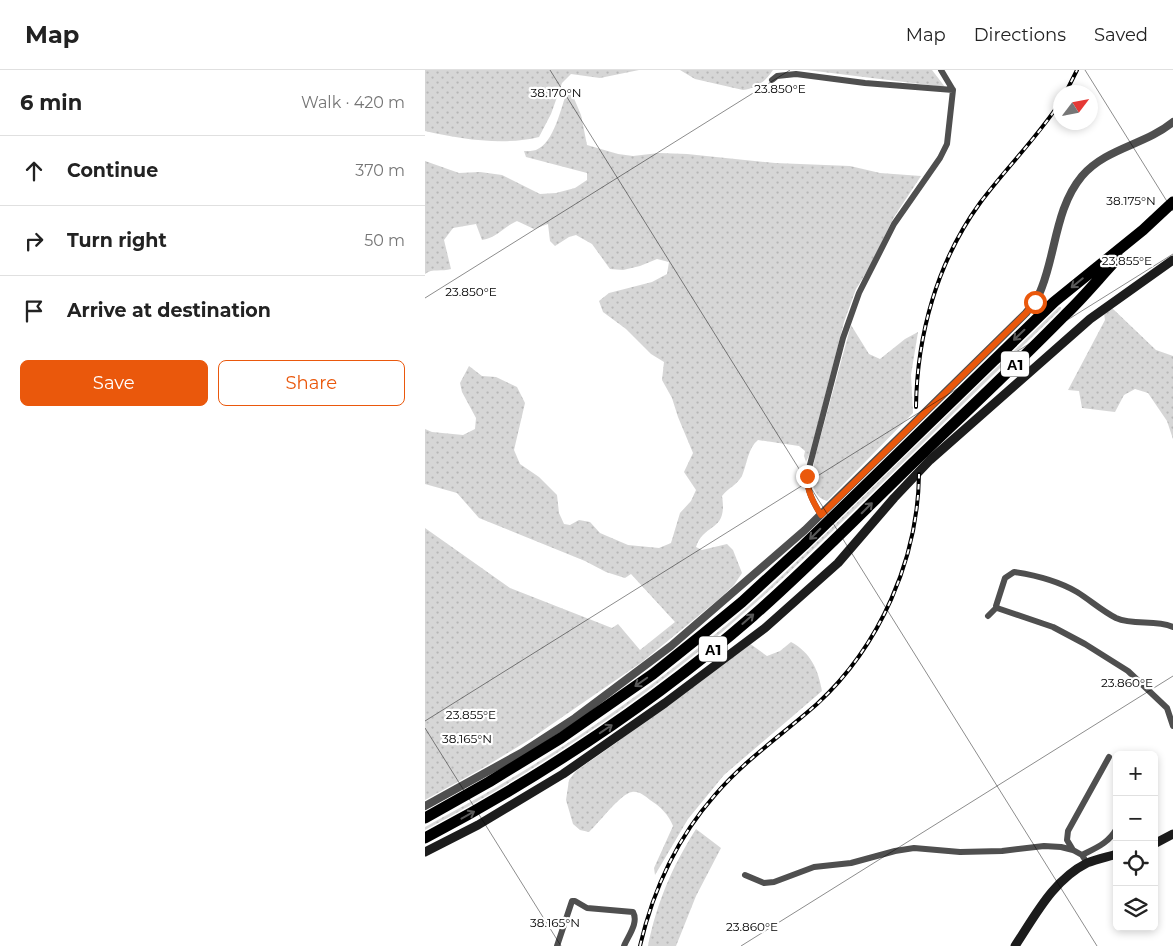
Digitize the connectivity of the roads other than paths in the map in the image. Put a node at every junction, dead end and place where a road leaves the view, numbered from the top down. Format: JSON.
{"nodes":[{"id":1,"x":941,"y":70,"type":"edge"},
{"id":2,"x":772,"y":80,"type":"dead end"},
{"id":3,"x":953,"y":90,"type":"junction"},
{"id":4,"x":1173,"y":122,"type":"edge"},
{"id":5,"x":1173,"y":202,"type":"edge"},
{"id":6,"x":1143,"y":231,"type":"junction"},
{"id":7,"x":1173,"y":260,"type":"edge"},
{"id":8,"x":821,"y":515,"type":"junction"},
{"id":9,"x":997,"y":607,"type":"junction"},
{"id":10,"x":988,"y":616,"type":"dead end"},
{"id":11,"x":1173,"y":627,"type":"edge"},
{"id":12,"x":1170,"y":706,"type":"edge"},
{"id":13,"x":1173,"y":726,"type":"edge"},
{"id":14,"x":1109,"y":757,"type":"dead end"},
{"id":15,"x":425,"y":806,"type":"edge"},
{"id":16,"x":425,"y":818,"type":"edge"},
{"id":17,"x":1173,"y":834,"type":"edge"},
{"id":18,"x":1113,"y":835,"type":"edge"},
{"id":19,"x":425,"y":838,"type":"edge"},
{"id":20,"x":1158,"y":842,"type":"edge"},
{"id":21,"x":1073,"y":850,"type":"junction"},
{"id":22,"x":425,"y":852,"type":"edge"},
{"id":23,"x":1082,"y":854,"type":"junction"},
{"id":24,"x":1113,"y":855,"type":"edge"},
{"id":25,"x":1087,"y":863,"type":"junction"},
{"id":26,"x":745,"y":875,"type":"dead end"},
{"id":27,"x":557,"y":946,"type":"edge"},
{"id":28,"x":624,"y":946,"type":"edge"},
{"id":29,"x":1015,"y":946,"type":"edge"}],
"edges":[{"from":1,"to":3,"type":"street"},
{"from":2,"to":3,"type":"street"},
{"from":3,"to":8,"type":"street"},
{"from":4,"to":8,"type":"street"},
{"from":5,"to":6,"type":"highway","number":"Α1"},
{"from":6,"to":16,"type":"highway","number":"Α1","one_way":true},
{"from":19,"to":6,"type":"highway","number":"Α1","one_way":true},
{"from":7,"to":22,"type":"main road"},
{"from":8,"to":15,"type":"street"},
{"from":9,"to":10,"type":"street"},
{"from":9,"to":11,"type":"street"},
{"from":9,"to":12,"type":"street"},
{"from":12,"to":13,"type":"street"},
{"from":14,"to":21,"type":"street"},
{"from":17,"to":20,"type":"main road"},
{"from":18,"to":23,"type":"street"},
{"from":21,"to":23,"type":"street"},
{"from":21,"to":26,"type":"street"},
{"from":23,"to":25,"type":"street"},
{"from":24,"to":25,"type":"main road"},
{"from":25,"to":29,"type":"main road"},
{"from":27,"to":28,"type":"street"}]}
